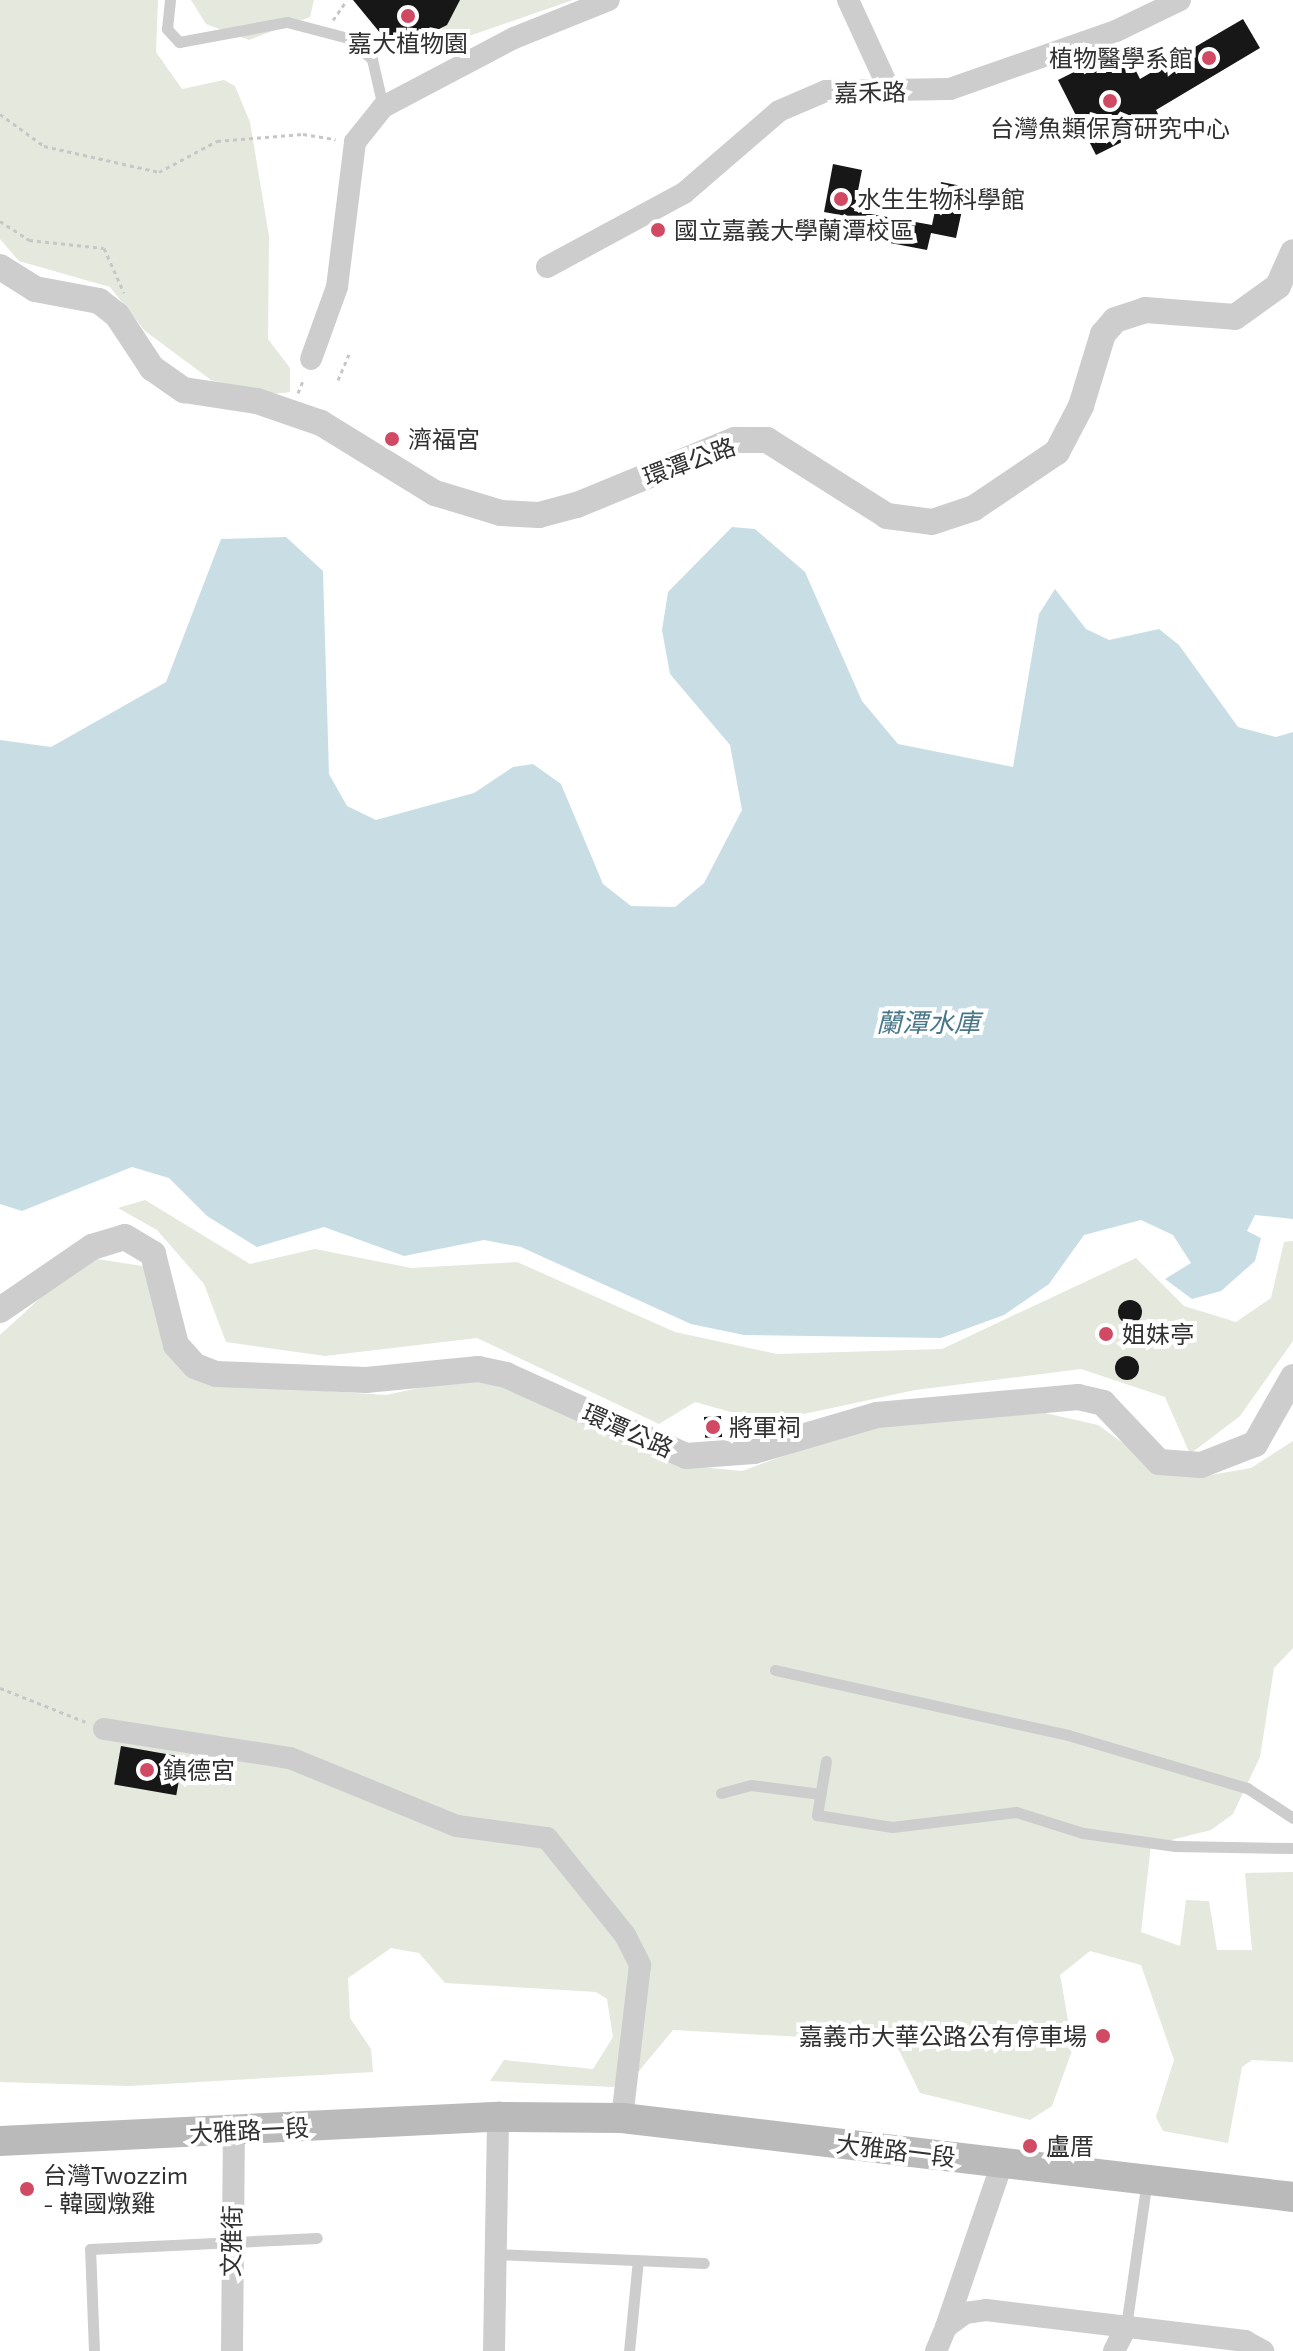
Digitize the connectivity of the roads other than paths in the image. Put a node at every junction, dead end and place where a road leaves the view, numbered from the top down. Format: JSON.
{"nodes":[{"id":1,"x":170,"y":0,"type":"edge"},
{"id":2,"x":609,"y":0,"type":"edge"},
{"id":3,"x":848,"y":0,"type":"edge"},
{"id":4,"x":1180,"y":0,"type":"edge"},
{"id":5,"x":888,"y":87,"type":"junction"},
{"id":6,"x":383,"y":107,"type":"junction"},
{"id":7,"x":1293,"y":252,"type":"edge"},
{"id":8,"x":0,"y":267,"type":"edge"},
{"id":9,"x":547,"y":267,"type":"dead end"},
{"id":10,"x":311,"y":359,"type":"road end"},
{"id":11,"x":0,"y":1310,"type":"edge"},
{"id":12,"x":1293,"y":1377,"type":"edge"},
{"id":13,"x":775,"y":1670,"type":"dead end"},
{"id":14,"x":104,"y":1729,"type":"road end"},
{"id":15,"x":826,"y":1761,"type":"dead end"},
{"id":16,"x":721,"y":1793,"type":"dead end"},
{"id":17,"x":820,"y":1794,"type":"junction"},
{"id":18,"x":1293,"y":1818,"type":"edge"},
{"id":19,"x":1293,"y":1848,"type":"edge"},
{"id":20,"x":498,"y":2117,"type":"junction"},
{"id":21,"x":622,"y":2118,"type":"junction"},
{"id":22,"x":234,"y":2131,"type":"junction"},
{"id":23,"x":0,"y":2141,"type":"edge"},
{"id":24,"x":1002,"y":2163,"type":"junction"},
{"id":25,"x":1147,"y":2179,"type":"junction"},
{"id":26,"x":1293,"y":2197,"type":"edge"},
{"id":27,"x":317,"y":2238,"type":"dead end"},
{"id":28,"x":229,"y":2247,"type":"junction"},
{"id":29,"x":495,"y":2254,"type":"junction"},
{"id":30,"x":638,"y":2260,"type":"junction"},
{"id":31,"x":704,"y":2263,"type":"dead end"},
{"id":32,"x":946,"y":2327,"type":"junction"},
{"id":33,"x":1126,"y":2327,"type":"junction"},
{"id":34,"x":94,"y":2351,"type":"edge"},
{"id":35,"x":232,"y":2351,"type":"edge"},
{"id":36,"x":494,"y":2351,"type":"edge"},
{"id":37,"x":629,"y":2351,"type":"edge"},
{"id":38,"x":936,"y":2351,"type":"edge"},
{"id":39,"x":1114,"y":2351,"type":"edge"},
{"id":40,"x":1263,"y":2351,"type":"edge"}],
"edges":[{"from":1,"to":6,"type":"lane"},
{"from":2,"to":6,"type":"street"},
{"from":3,"to":5,"type":"street"},
{"from":4,"to":5,"type":"street","name":"嘉禾路"},
{"from":5,"to":9,"type":"street","name":"嘉禾路"},
{"from":6,"to":10,"type":"street"},
{"from":7,"to":8,"type":"street","name":"環潭公路"},
{"from":11,"to":12,"type":"street","name":"環潭公路"},
{"from":13,"to":18,"type":"lane"},
{"from":14,"to":21,"type":"street"},
{"from":15,"to":17,"type":"lane"},
{"from":16,"to":17,"type":"lane"},
{"from":17,"to":19,"type":"lane"},
{"from":20,"to":21,"type":"main road","name":"大雅路一段"},
{"from":20,"to":22,"type":"main road","name":"大雅路一段"},
{"from":20,"to":29,"type":"street"},
{"from":21,"to":24,"type":"main road","name":"大雅路一段"},
{"from":22,"to":23,"type":"main road","name":"大雅路一段"},
{"from":22,"to":28,"type":"street","name":"文雅街"},
{"from":24,"to":25,"type":"main road","name":"大雅路一段"},
{"from":24,"to":32,"type":"street"},
{"from":25,"to":26,"type":"main road","name":"大雅路一段"},
{"from":25,"to":33,"type":"lane"},
{"from":27,"to":28,"type":"lane"},
{"from":28,"to":34,"type":"lane"},
{"from":28,"to":35,"type":"street","name":"文雅街"},
{"from":29,"to":30,"type":"lane"},
{"from":29,"to":36,"type":"street"},
{"from":30,"to":31,"type":"lane"},
{"from":30,"to":37,"type":"lane"},
{"from":32,"to":33,"type":"street"},
{"from":32,"to":38,"type":"street"},
{"from":33,"to":39,"type":"street"},
{"from":33,"to":40,"type":"street"}]}
